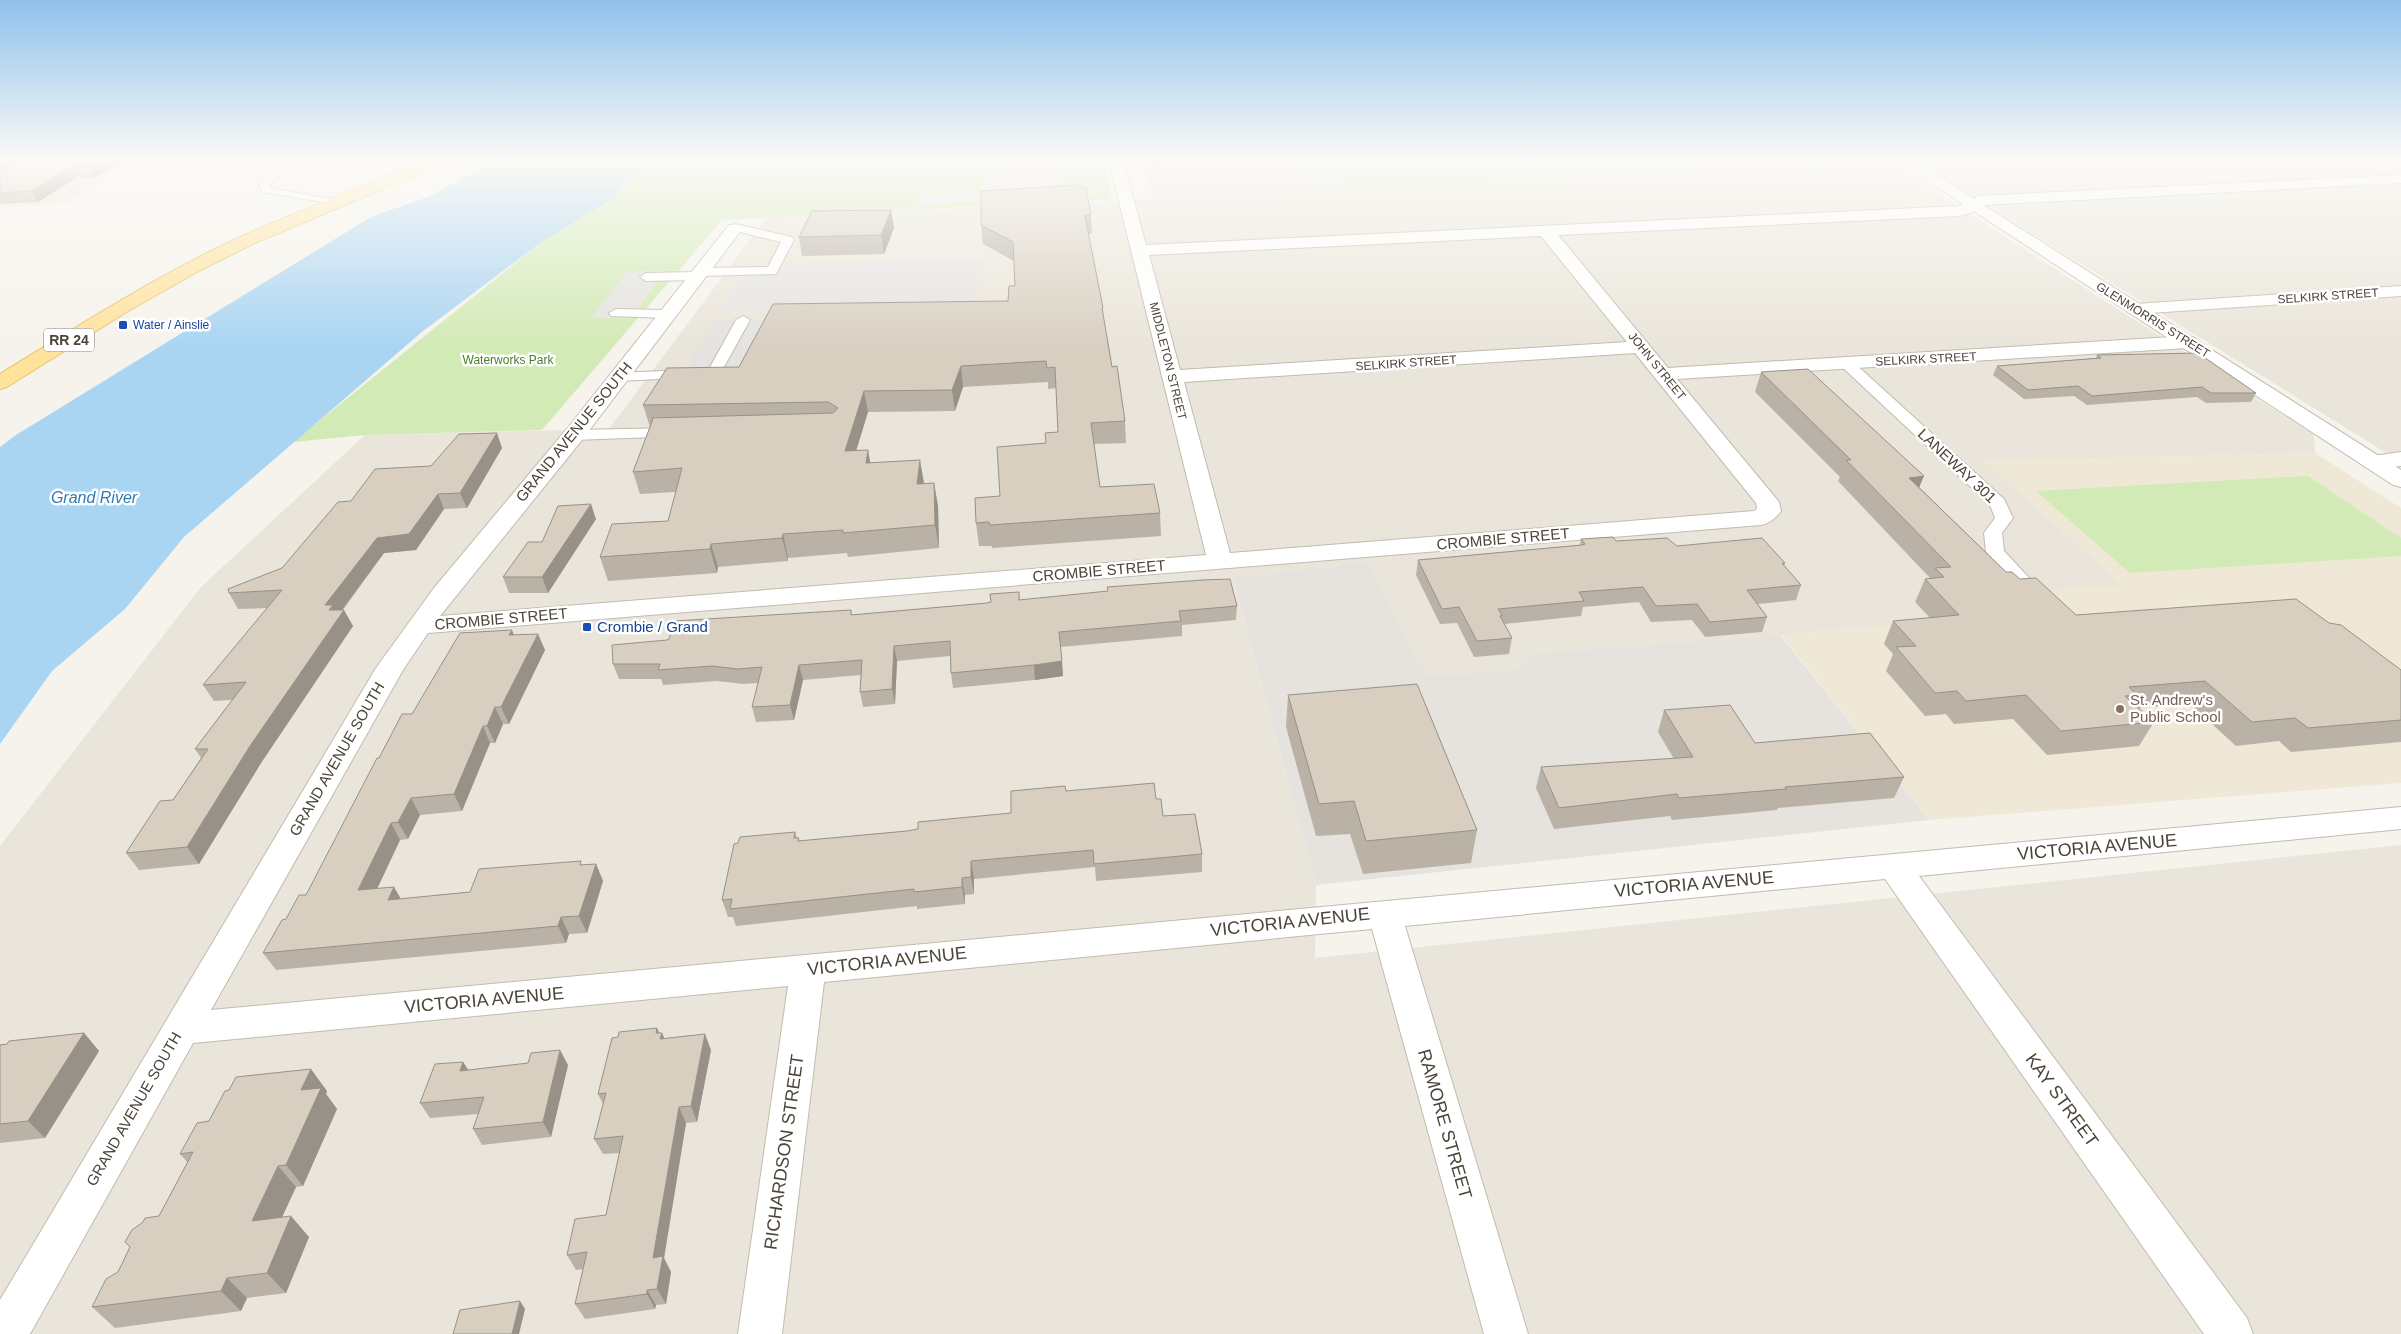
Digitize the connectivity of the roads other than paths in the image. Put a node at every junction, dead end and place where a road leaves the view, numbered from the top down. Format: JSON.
{"nodes":[{"id":1,"x":289,"y":223,"type":"edge"},
{"id":2,"x":1132,"y":223,"type":"edge"},
{"id":3,"x":1706,"y":223,"type":"edge"},
{"id":4,"x":2000,"y":223,"type":"edge"},
{"id":5,"x":735,"y":228,"type":"joint"},
{"id":6,"x":1546,"y":231,"type":"junction"},
{"id":7,"x":1139,"y":250,"type":"junction"},
{"id":8,"x":698,"y":274,"type":"junction"},
{"id":9,"x":646,"y":276,"type":"dead end"},
{"id":10,"x":2401,"y":291,"type":"edge"},
{"id":11,"x":138,"y":297,"type":"junction"},
{"id":12,"x":2135,"y":308,"type":"junction"},
{"id":13,"x":616,"y":313,"type":"dead end"},
{"id":14,"x":667,"y":314,"type":"junction"},
{"id":15,"x":743,"y":320,"type":"dead end"},
{"id":16,"x":2188,"y":342,"type":"junction"},
{"id":17,"x":1641,"y":347,"type":"junction"},
{"id":18,"x":0,"y":364,"type":"edge"},
{"id":19,"x":1847,"y":364,"type":"junction"},
{"id":20,"x":1663,"y":374,"type":"junction"},
{"id":21,"x":618,"y":377,"type":"junction"},
{"id":22,"x":1172,"y":377,"type":"junction"},
{"id":23,"x":0,"y":383,"type":"edge"},
{"id":24,"x":687,"y":433,"type":"edge"},
{"id":25,"x":574,"y":435,"type":"junction"},
{"id":26,"x":2401,"y":459,"type":"edge"},
{"id":27,"x":2372,"y":462,"type":"junction"},
{"id":28,"x":2401,"y":480,"type":"edge"},
{"id":29,"x":1767,"y":502,"type":"joint"},
{"id":30,"x":1220,"y":561,"type":"junction"},
{"id":31,"x":2024,"y":584,"type":"edge"},
{"id":32,"x":418,"y":626,"type":"junction"},
{"id":33,"x":2395,"y":825,"type":"edge"},
{"id":34,"x":1893,"y":866,"type":"junction"},
{"id":35,"x":1384,"y":913,"type":"junction"},
{"id":36,"x":808,"y":969,"type":"junction"},
{"id":37,"x":180,"y":1029,"type":"junction"},
{"id":38,"x":5,"y":1334,"type":"edge"},
{"id":39,"x":760,"y":1334,"type":"edge"},
{"id":40,"x":1506,"y":1334,"type":"edge"},
{"id":41,"x":2231,"y":1334,"type":"edge"}],
"edges":[{"from":1,"to":11,"type":"main road","number":"RR 24"},
{"from":2,"to":7,"type":"street","name":"MIDDLETON STREET"},
{"from":3,"to":6,"type":"street"},
{"from":4,"to":12,"type":"street","name":"GLENMORRIS STREET"},
{"from":5,"to":8,"type":"street","name":"GRAND AVENUE SOUTH"},
{"from":5,"to":8,"type":"lane"},
{"from":6,"to":7,"type":"street"},
{"from":6,"to":17,"type":"street","name":"JOHN STREET"},
{"from":7,"to":22,"type":"street","name":"MIDDLETON STREET"},
{"from":8,"to":9,"type":"lane"},
{"from":8,"to":14,"type":"street","name":"GRAND AVENUE SOUTH"},
{"from":10,"to":12,"type":"street","name":"SELKIRK STREET"},
{"from":11,"to":18,"type":"main road"},
{"from":11,"to":23,"type":"main road","number":"RR 24"},
{"from":12,"to":16,"type":"street","name":"GLENMORRIS STREET"},
{"from":13,"to":14,"type":"lane"},
{"from":14,"to":21,"type":"street","name":"GRAND AVENUE SOUTH"},
{"from":15,"to":21,"type":"lane"},
{"from":16,"to":19,"type":"street","name":"SELKIRK STREET"},
{"from":16,"to":27,"type":"street","name":"GLENMORRIS STREET"},
{"from":17,"to":20,"type":"street","name":"JOHN STREET"},
{"from":17,"to":22,"type":"street","name":"SELKIRK STREET"},
{"from":19,"to":20,"type":"street","name":"SELKIRK STREET"},
{"from":19,"to":31,"type":"lane","name":"LANEWAY 301"},
{"from":20,"to":29,"type":"street","name":"JOHN STREET"},
{"from":21,"to":25,"type":"street","name":"GRAND AVENUE SOUTH"},
{"from":22,"to":30,"type":"street","name":"MIDDLETON STREET"},
{"from":24,"to":25,"type":"lane"},
{"from":25,"to":32,"type":"street","name":"GRAND AVENUE SOUTH"},
{"from":26,"to":27,"type":"street"},
{"from":27,"to":28,"type":"street","name":"GLENMORRIS STREET"},
{"from":29,"to":30,"type":"street","name":"CROMBIE STREET"},
{"from":30,"to":32,"type":"street","name":"CROMBIE STREET"},
{"from":32,"to":37,"type":"street","name":"GRAND AVENUE SOUTH"},
{"from":33,"to":34,"type":"street","name":"VICTORIA AVENUE"},
{"from":34,"to":35,"type":"street","name":"VICTORIA AVENUE"},
{"from":34,"to":41,"type":"street","name":"KAY STREET"},
{"from":35,"to":36,"type":"street","name":"VICTORIA AVENUE"},
{"from":35,"to":40,"type":"street","name":"RAMORE STREET"},
{"from":36,"to":37,"type":"street","name":"VICTORIA AVENUE"},
{"from":36,"to":39,"type":"street","name":"RICHARDSON STREET"},
{"from":37,"to":38,"type":"street","name":"GRAND AVENUE SOUTH"}]}
